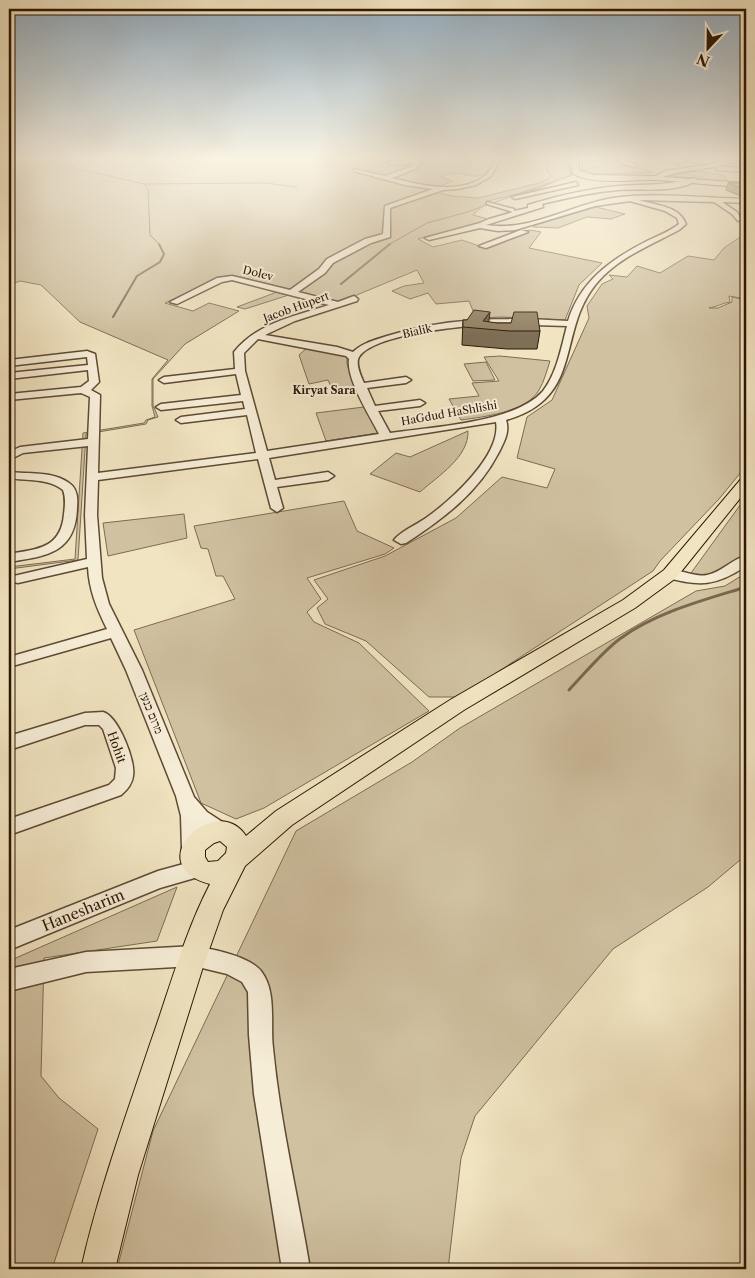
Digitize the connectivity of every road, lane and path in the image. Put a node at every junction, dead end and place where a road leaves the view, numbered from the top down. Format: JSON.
{"nodes":[{"id":1,"x":387,"y":217,"type":"edge"},
{"id":2,"x":508,"y":217,"type":"edge"},
{"id":3,"x":551,"y":217,"type":"edge"},
{"id":4,"x":679,"y":217,"type":"edge"},
{"id":5,"x":528,"y":224,"type":"junction"},
{"id":6,"x":482,"y":225,"type":"junction"},
{"id":7,"x":429,"y":238,"type":"dead end"},
{"id":8,"x":483,"y":246,"type":"dead end"},
{"id":9,"x":292,"y":293,"type":"junction"},
{"id":10,"x":354,"y":298,"type":"dead end"},
{"id":11,"x":174,"y":302,"type":"dead end"},
{"id":12,"x":339,"y":305,"type":"junction"},
{"id":13,"x":572,"y":324,"type":"junction"},
{"id":14,"x":256,"y":336,"type":"junction"},
{"id":15,"x":354,"y":358,"type":"junction"},
{"id":16,"x":9,"y":362,"type":"edge"},
{"id":17,"x":93,"y":367,"type":"junction"},
{"id":18,"x":240,"y":371,"type":"junction"},
{"id":19,"x":9,"y":376,"type":"edge"},
{"id":20,"x":164,"y":380,"type":"dead end"},
{"id":21,"x":406,"y":380,"type":"dead end"},
{"id":22,"x":361,"y":386,"type":"junction"},
{"id":23,"x":84,"y":390,"type":"junction"},
{"id":24,"x":9,"y":397,"type":"edge"},
{"id":25,"x":248,"y":397,"type":"junction"},
{"id":26,"x":420,"y":403,"type":"dead end"},
{"id":27,"x":161,"y":406,"type":"dead end"},
{"id":28,"x":373,"y":409,"type":"junction"},
{"id":29,"x":252,"y":411,"type":"junction"},
{"id":30,"x":500,"y":418,"type":"junction"},
{"id":31,"x":181,"y":420,"type":"dead end"},
{"id":32,"x":386,"y":436,"type":"junction"},
{"id":33,"x":94,"y":442,"type":"junction"},
{"id":34,"x":264,"y":455,"type":"junction"},
{"id":35,"x":9,"y":456,"type":"edge"},
{"id":36,"x":9,"y":476,"type":"edge"},
{"id":37,"x":328,"y":476,"type":"dead end"},
{"id":38,"x":93,"y":477,"type":"junction"},
{"id":39,"x":746,"y":482,"type":"edge"},
{"id":40,"x":271,"y":484,"type":"junction"},
{"id":41,"x":277,"y":508,"type":"dead end"},
{"id":42,"x":401,"y":540,"type":"dead end"},
{"id":43,"x":9,"y":558,"type":"edge"},
{"id":44,"x":746,"y":560,"type":"edge"},
{"id":45,"x":93,"y":562,"type":"junction"},
{"id":46,"x":670,"y":574,"type":"junction"},
{"id":47,"x":18,"y":579,"type":"dead end"},
{"id":48,"x":116,"y":632,"type":"junction"},
{"id":49,"x":9,"y":662,"type":"edge"},
{"id":50,"x":9,"y":743,"type":"edge"},
{"id":51,"x":185,"y":796,"type":"junction"},
{"id":52,"x":284,"y":818,"type":"junction"},
{"id":53,"x":9,"y":827,"type":"edge"},
{"id":54,"x":225,"y":833,"type":"junction"},
{"id":55,"x":236,"y":860,"type":"junction"},
{"id":56,"x":196,"y":861,"type":"junction"},
{"id":57,"x":207,"y":920,"type":"junction"},
{"id":58,"x":9,"y":940,"type":"edge"},
{"id":59,"x":194,"y":956,"type":"junction"},
{"id":60,"x":9,"y":980,"type":"edge"},
{"id":61,"x":98,"y":1269,"type":"edge"},
{"id":62,"x":296,"y":1269,"type":"edge"}],
"edges":[{"from":1,"to":9,"type":"street"},
{"from":2,"to":6,"type":"street"},
{"from":3,"to":5,"type":"street"},
{"from":4,"to":13,"type":"street","name":"HaGdud HaShlishi"},
{"from":5,"to":6,"type":"street"},
{"from":5,"to":8,"type":"street"},
{"from":6,"to":7,"type":"street"},
{"from":9,"to":11,"type":"street","name":"Dolev"},
{"from":9,"to":12,"type":"street","name":"Dolev"},
{"from":10,"to":12,"type":"street","name":"Jacob Hupert"},
{"from":12,"to":14,"type":"street","name":"Jacob Hupert"},
{"from":13,"to":15,"type":"street","name":"Bialik"},
{"from":13,"to":30,"type":"street","name":"HaGdud HaShlishi"},
{"from":14,"to":15,"type":"street"},
{"from":14,"to":18,"type":"street","name":"Jacob Hupert"},
{"from":15,"to":22,"type":"street"},
{"from":16,"to":17,"type":"street"},
{"from":17,"to":19,"type":"street"},
{"from":17,"to":23,"type":"street"},
{"from":18,"to":20,"type":"street"},
{"from":18,"to":25,"type":"street","name":"Jacob Hupert"},
{"from":21,"to":22,"type":"street"},
{"from":22,"to":28,"type":"street"},
{"from":23,"to":24,"type":"street"},
{"from":23,"to":33,"type":"street"},
{"from":25,"to":27,"type":"street"},
{"from":25,"to":29,"type":"street","name":"Jacob Hupert"},
{"from":26,"to":28,"type":"street"},
{"from":28,"to":32,"type":"street"},
{"from":29,"to":31,"type":"street"},
{"from":29,"to":34,"type":"street","name":"Jacob Hupert"},
{"from":30,"to":32,"type":"street","name":"HaGdud HaShlishi"},
{"from":30,"to":42,"type":"street"},
{"from":32,"to":34,"type":"street","name":"HaGdud HaShlishi"},
{"from":33,"to":35,"type":"street"},
{"from":33,"to":38,"type":"street"},
{"from":34,"to":38,"type":"street","name":"HaGdud HaShlishi"},
{"from":34,"to":40,"type":"street"},
{"from":36,"to":43,"type":"street"},
{"from":37,"to":40,"type":"street"},
{"from":38,"to":45,"type":"street","name":"מרום כנען"},
{"from":39,"to":46,"type":"main road"},
{"from":40,"to":41,"type":"street"},
{"from":44,"to":46,"type":"street"},
{"from":45,"to":47,"type":"street"},
{"from":45,"to":48,"type":"street","name":"מרום כנען"},
{"from":46,"to":52,"type":"main road"},
{"from":48,"to":49,"type":"street"},
{"from":48,"to":51,"type":"street","name":"מרום כנען"},
{"from":50,"to":53,"type":"street","name":"Hohit"},
{"from":51,"to":54,"type":"street","name":"מרום כנען"},
{"from":51,"to":56,"type":"street","name":"מרום כנען"},
{"from":52,"to":54,"type":"main road"},
{"from":52,"to":55,"type":"main road"},
{"from":54,"to":55,"type":"main road"},
{"from":54,"to":56,"type":"main road"},
{"from":55,"to":56,"type":"main road"},
{"from":55,"to":57,"type":"main road"},
{"from":56,"to":57,"type":"main road"},
{"from":56,"to":58,"type":"street","name":"Hanesharim"},
{"from":57,"to":59,"type":"main road"},
{"from":59,"to":60,"type":"street"},
{"from":59,"to":61,"type":"main road"},
{"from":59,"to":62,"type":"street"}]}
